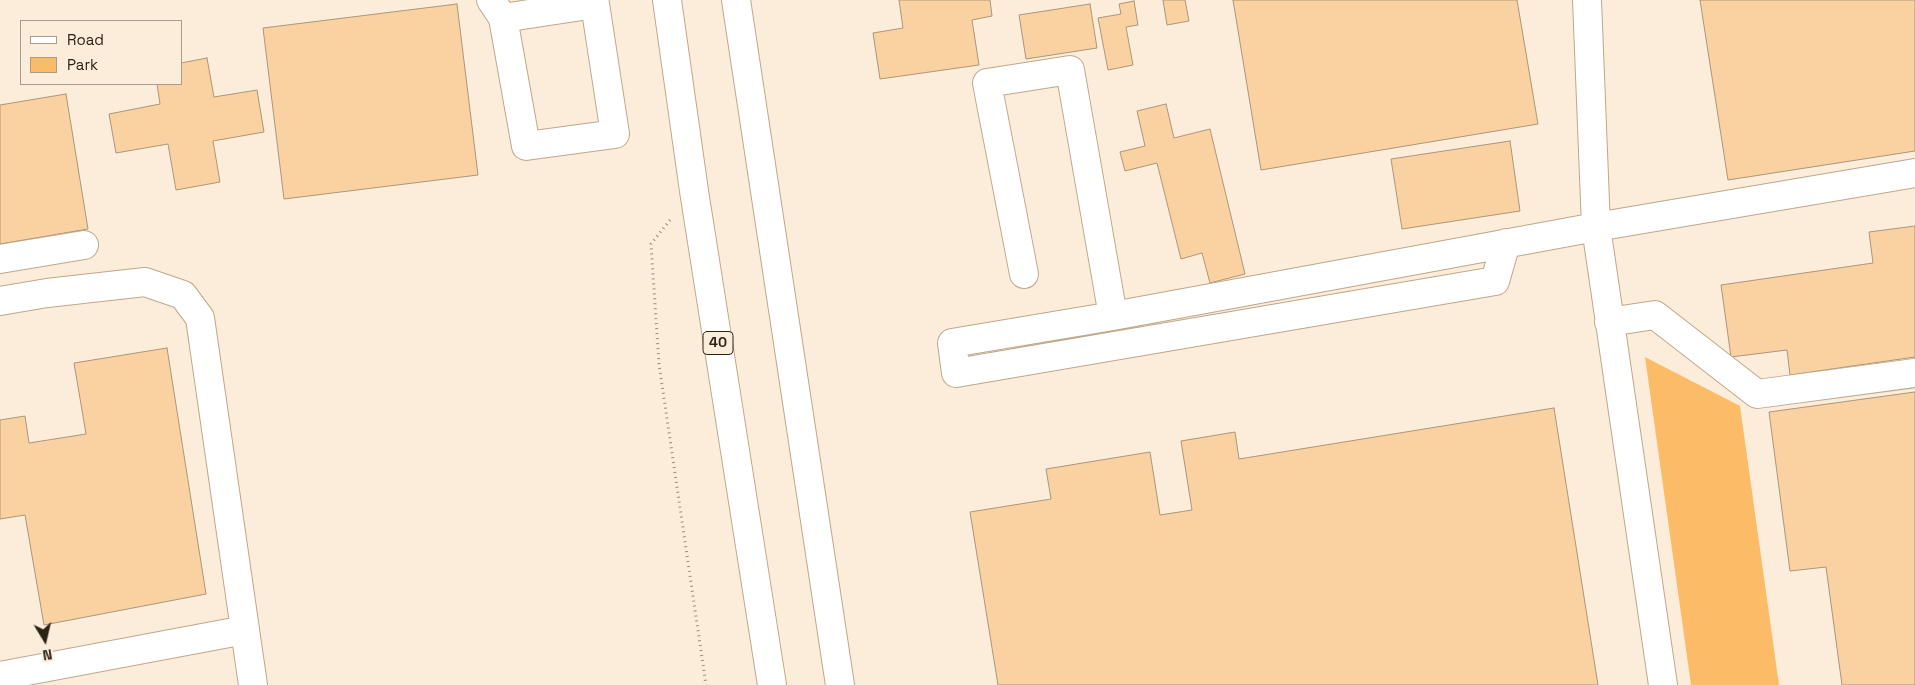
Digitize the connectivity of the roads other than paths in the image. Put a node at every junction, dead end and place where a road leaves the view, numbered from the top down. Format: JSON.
{"nodes":[{"id":1,"x":667,"y":0,"type":"edge"},
{"id":2,"x":736,"y":0,"type":"edge"},
{"id":3,"x":1586,"y":0,"type":"edge"},
{"id":4,"x":497,"y":9,"type":"edge"},
{"id":5,"x":1915,"y":173,"type":"edge"},
{"id":6,"x":1596,"y":227,"type":"junction"},
{"id":7,"x":84,"y":244,"type":"dead end"},
{"id":8,"x":1506,"y":244,"type":"junction"},
{"id":9,"x":0,"y":258,"type":"edge"},
{"id":10,"x":1024,"y":274,"type":"dead end"},
{"id":11,"x":0,"y":301,"type":"edge"},
{"id":12,"x":1113,"y":316,"type":"junction"},
{"id":13,"x":1610,"y":322,"type":"junction"},
{"id":14,"x":1915,"y":373,"type":"edge"},
{"id":15,"x":245,"y":630,"type":"junction"},
{"id":16,"x":0,"y":676,"type":"edge"},
{"id":17,"x":253,"y":685,"type":"edge"},
{"id":18,"x":772,"y":685,"type":"edge"},
{"id":19,"x":840,"y":685,"type":"edge"},
{"id":20,"x":1663,"y":685,"type":"edge"}],
"edges":[{"from":1,"to":18,"type":"main road","number":"40"},
{"from":2,"to":19,"type":"main road"},
{"from":3,"to":6,"type":"main road"},
{"from":4,"to":4,"type":"main road"},
{"from":5,"to":6,"type":"main road"},
{"from":6,"to":8,"type":"main road"},
{"from":6,"to":13,"type":"main road"},
{"from":7,"to":9,"type":"main road"},
{"from":8,"to":12,"type":"main road"},
{"from":8,"to":12,"type":"main road"},
{"from":10,"to":12,"type":"main road"},
{"from":11,"to":15,"type":"main road"},
{"from":13,"to":14,"type":"main road"},
{"from":13,"to":20,"type":"main road"},
{"from":15,"to":16,"type":"main road"},
{"from":15,"to":17,"type":"main road"}]}
